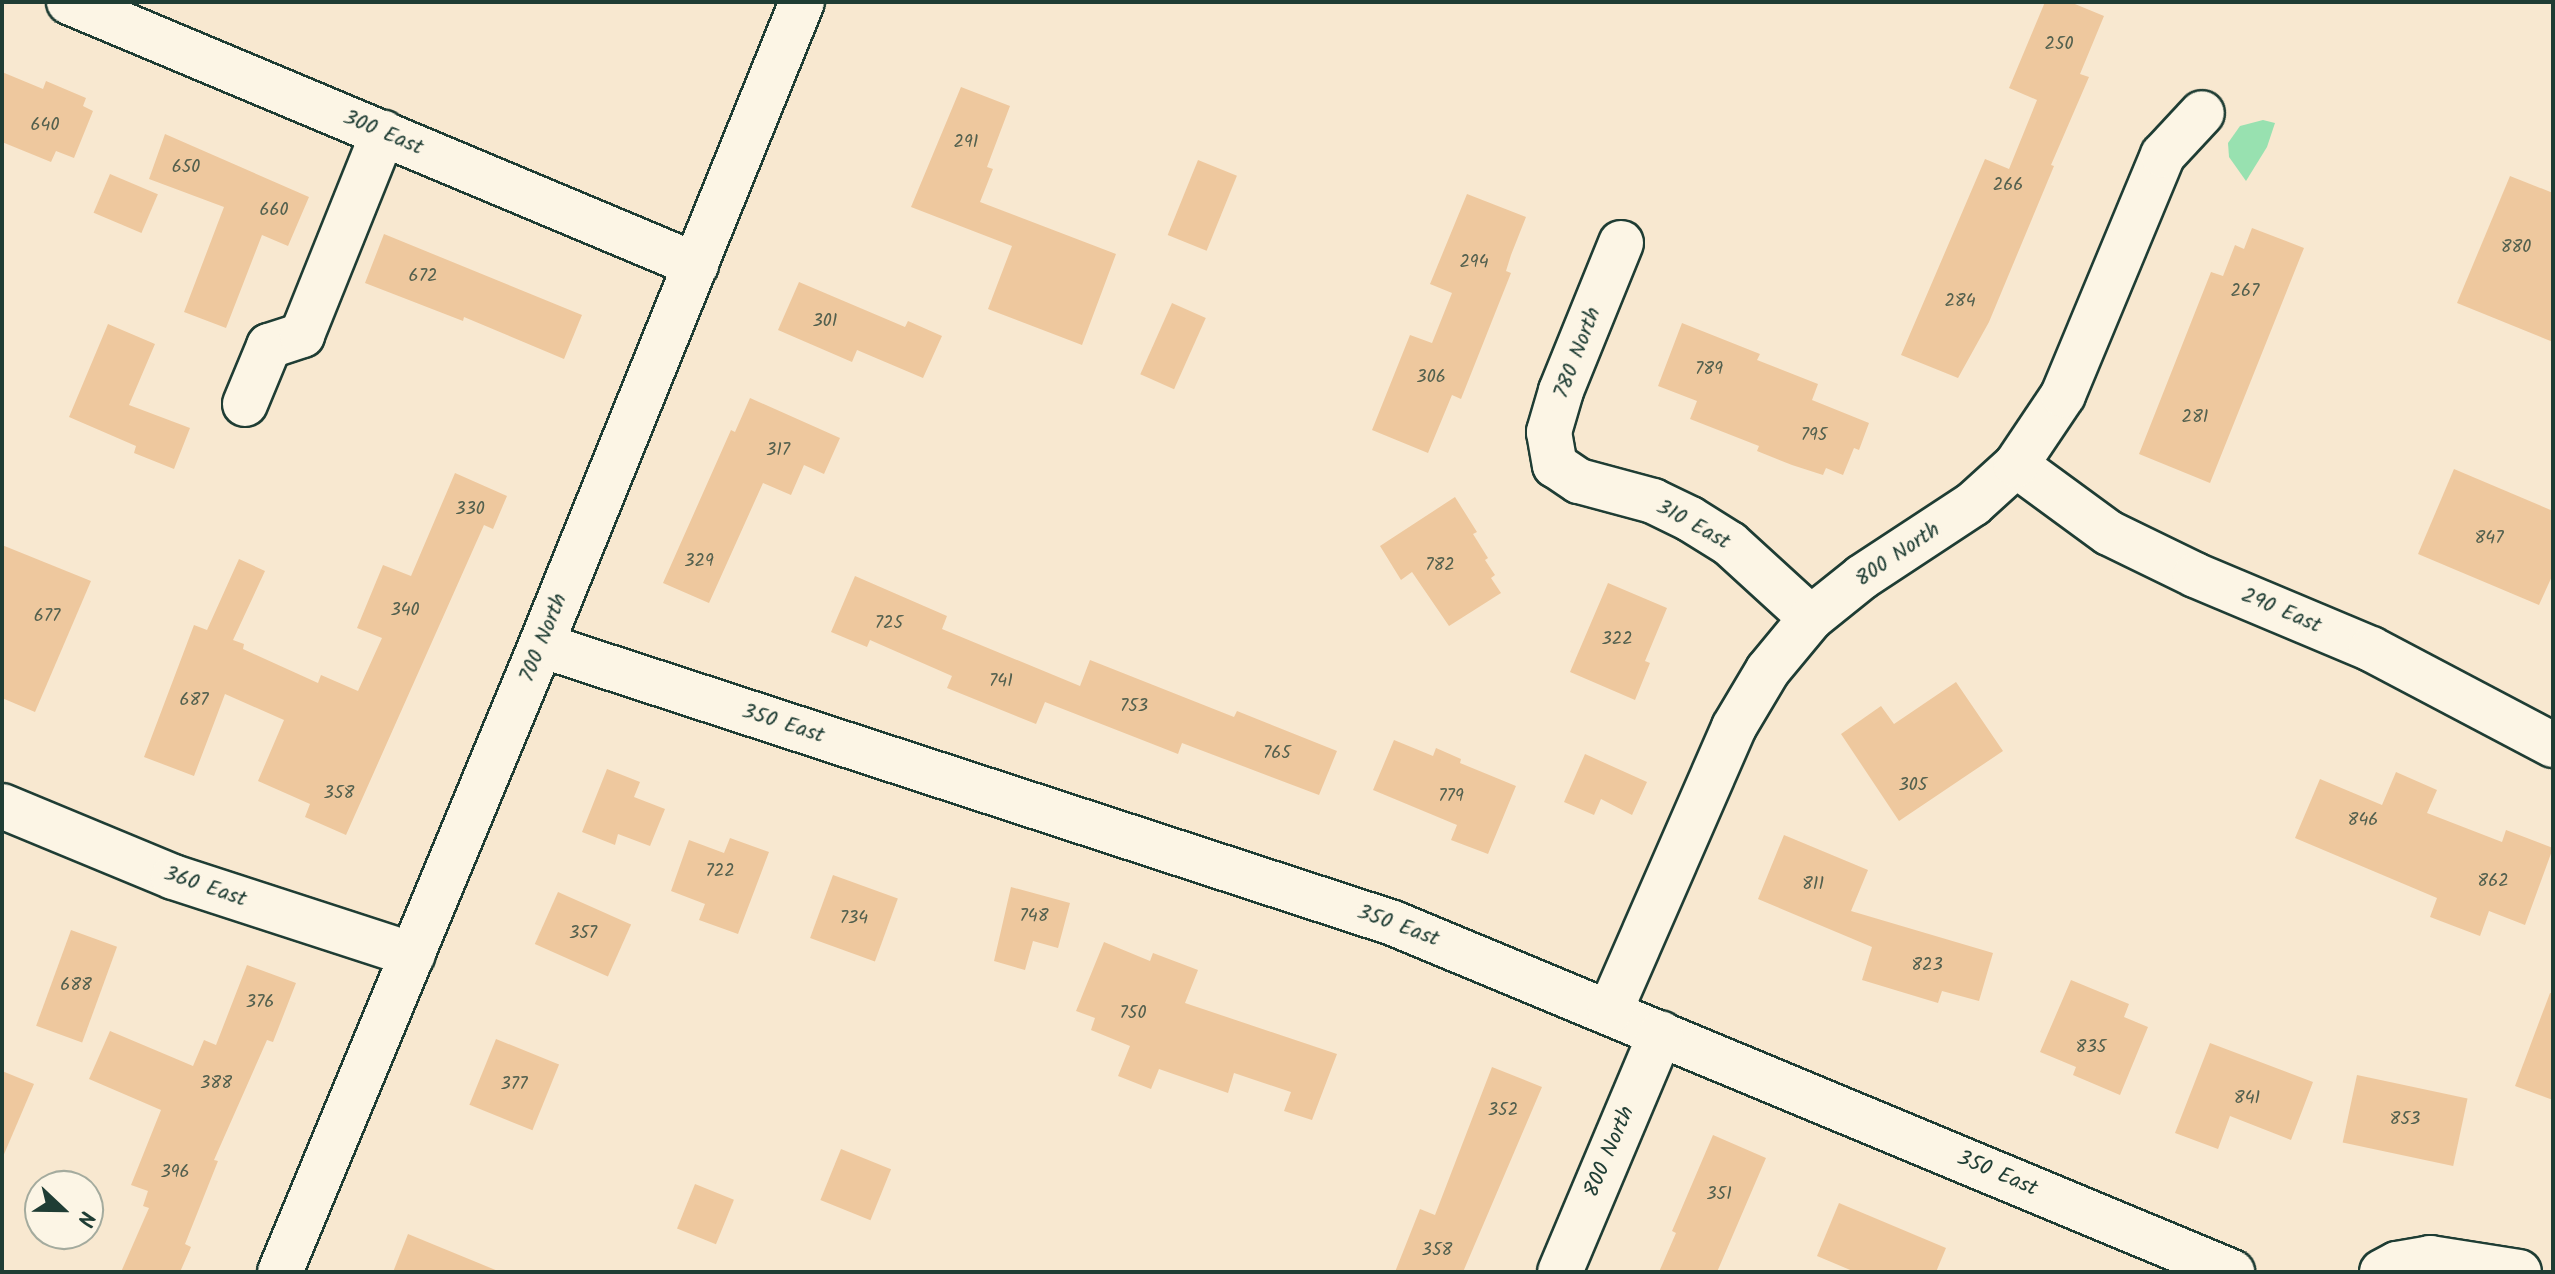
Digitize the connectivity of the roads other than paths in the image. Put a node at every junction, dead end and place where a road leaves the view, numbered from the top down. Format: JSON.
{"nodes":[{"id":1,"x":69,"y":2,"type":"edge"},
{"id":2,"x":802,"y":2,"type":"edge"},
{"id":3,"x":2202,"y":113,"type":"dead end"},
{"id":4,"x":383,"y":133,"type":"junction"},
{"id":5,"x":1621,"y":243,"type":"dead end"},
{"id":6,"x":696,"y":265,"type":"junction"},
{"id":7,"x":245,"y":404,"type":"dead end"},
{"id":8,"x":1555,"y":465,"type":"joint"},
{"id":9,"x":2016,"y":465,"type":"junction"},
{"id":10,"x":1811,"y":618,"type":"junction"},
{"id":11,"x":541,"y":645,"type":"junction"},
{"id":12,"x":2551,"y":738,"type":"edge"},
{"id":13,"x":2,"y":806,"type":"edge"},
{"id":14,"x":413,"y":955,"type":"junction"},
{"id":15,"x":1610,"y":1011,"type":"junction"},
{"id":16,"x":1661,"y":1033,"type":"junction"},
{"id":17,"x":280,"y":1272,"type":"edge"},
{"id":18,"x":1560,"y":1272,"type":"edge"},
{"id":19,"x":2232,"y":1272,"type":"edge"},
{"id":20,"x":2382,"y":1272,"type":"edge"},
{"id":21,"x":2519,"y":1272,"type":"edge"}],
"edges":[{"from":1,"to":4,"type":"street","name":"300 East"},
{"from":2,"to":6,"type":"street","name":"700 North"},
{"from":3,"to":9,"type":"street","name":"800 North"},
{"from":4,"to":6,"type":"street","name":"300 East"},
{"from":4,"to":7,"type":"street"},
{"from":5,"to":8,"type":"street","name":"780 North"},
{"from":6,"to":11,"type":"street","name":"700 North"},
{"from":8,"to":10,"type":"street","name":"310 East"},
{"from":9,"to":10,"type":"street","name":"800 North"},
{"from":9,"to":12,"type":"street","name":"290 East"},
{"from":10,"to":15,"type":"street","name":"800 North"},
{"from":11,"to":14,"type":"street","name":"700 North"},
{"from":11,"to":15,"type":"street","name":"350 East"},
{"from":13,"to":14,"type":"street","name":"360 East"},
{"from":14,"to":17,"type":"street","name":"700 North"},
{"from":15,"to":16,"type":"street","name":"350 East"},
{"from":16,"to":18,"type":"street","name":"800 North"},
{"from":16,"to":19,"type":"street","name":"350 East"},
{"from":20,"to":21,"type":"street"}]}
